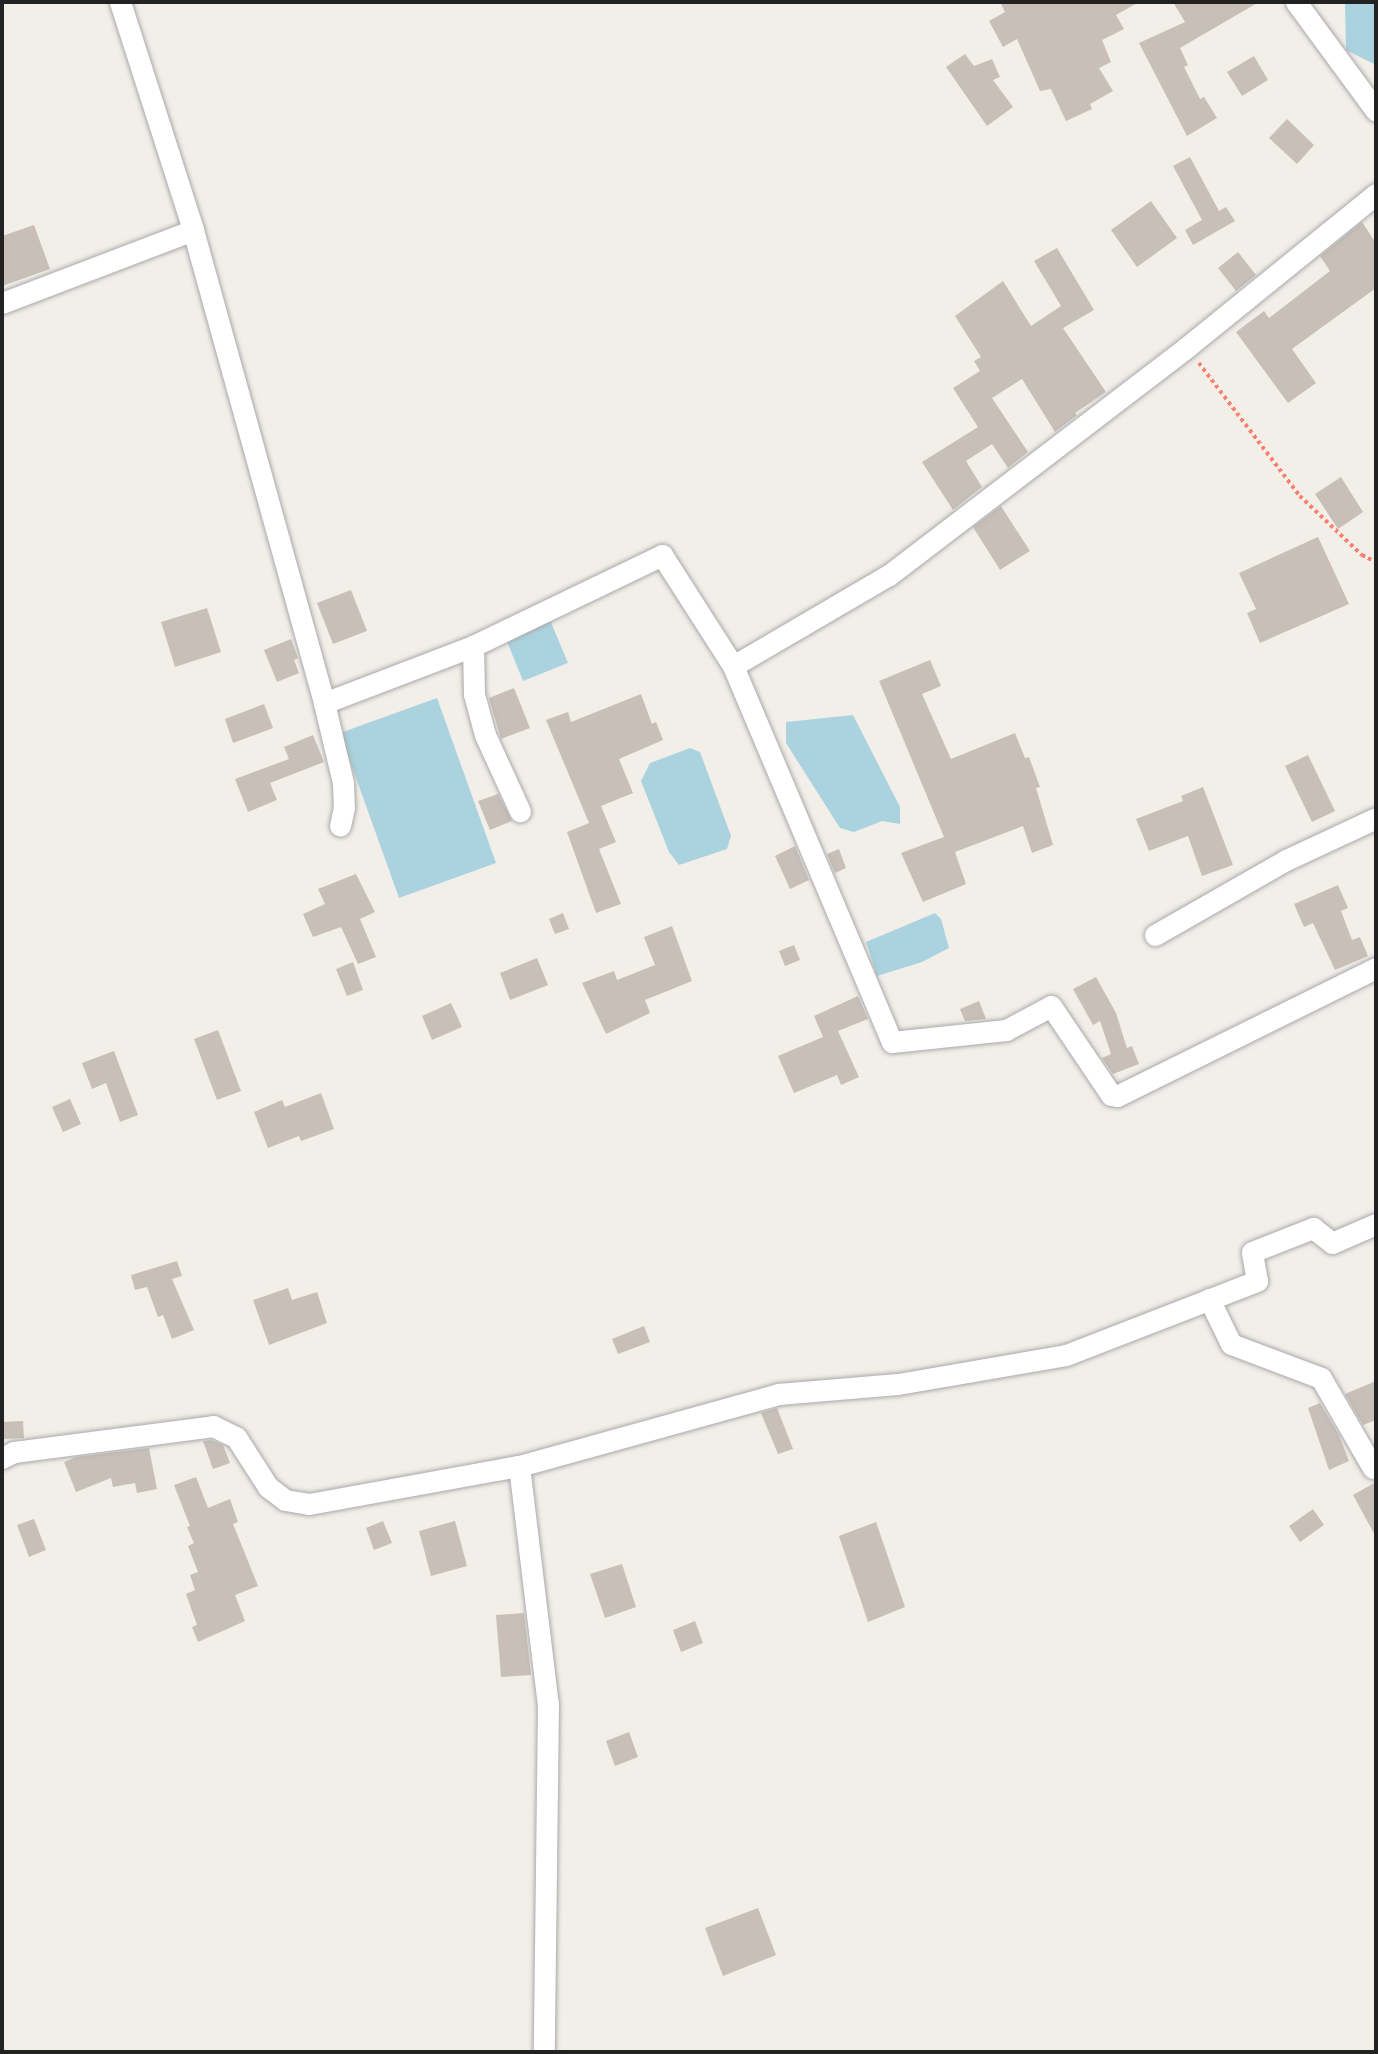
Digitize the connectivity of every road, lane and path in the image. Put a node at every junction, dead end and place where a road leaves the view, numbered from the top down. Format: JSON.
{"nodes":[{"id":1,"x":120,"y":2,"type":"edge"},
{"id":2,"x":1296,"y":2,"type":"edge"},
{"id":3,"x":1376,"y":111,"type":"edge"},
{"id":4,"x":1376,"y":194,"type":"edge"},
{"id":5,"x":193,"y":230,"type":"junction"},
{"id":6,"x":2,"y":303,"type":"edge"},
{"id":7,"x":1187,"y":347,"type":"junction"},
{"id":8,"x":1376,"y":562,"type":"edge"},
{"id":9,"x":473,"y":646,"type":"junction"},
{"id":10,"x":733,"y":666,"type":"junction"},
{"id":11,"x":324,"y":703,"type":"junction"},
{"id":12,"x":520,"y":811,"type":"dead end"},
{"id":13,"x":1376,"y":818,"type":"edge"},
{"id":14,"x":340,"y":826,"type":"dead end"},
{"id":15,"x":1154,"y":935,"type":"dead end"},
{"id":16,"x":1376,"y":968,"type":"edge"},
{"id":17,"x":1376,"y":1224,"type":"edge"},
{"id":18,"x":1209,"y":1299,"type":"junction"},
{"id":19,"x":2,"y":1458,"type":"edge"},
{"id":20,"x":519,"y":1466,"type":"junction"},
{"id":21,"x":1373,"y":1468,"type":"dead end"},
{"id":22,"x":544,"y":2052,"type":"edge"}],
"edges":[{"from":1,"to":5,"type":"street"},
{"from":2,"to":3,"type":"street"},
{"from":4,"to":7,"type":"street"},
{"from":5,"to":6,"type":"street"},
{"from":5,"to":11,"type":"street"},
{"from":7,"to":8,"type":"path"},
{"from":7,"to":10,"type":"street"},
{"from":9,"to":10,"type":"street"},
{"from":9,"to":11,"type":"street"},
{"from":9,"to":12,"type":"street"},
{"from":10,"to":16,"type":"street"},
{"from":11,"to":14,"type":"street"},
{"from":13,"to":15,"type":"street"},
{"from":17,"to":18,"type":"street"},
{"from":18,"to":20,"type":"street"},
{"from":18,"to":21,"type":"street"},
{"from":19,"to":20,"type":"street"},
{"from":20,"to":22,"type":"street"}]}
